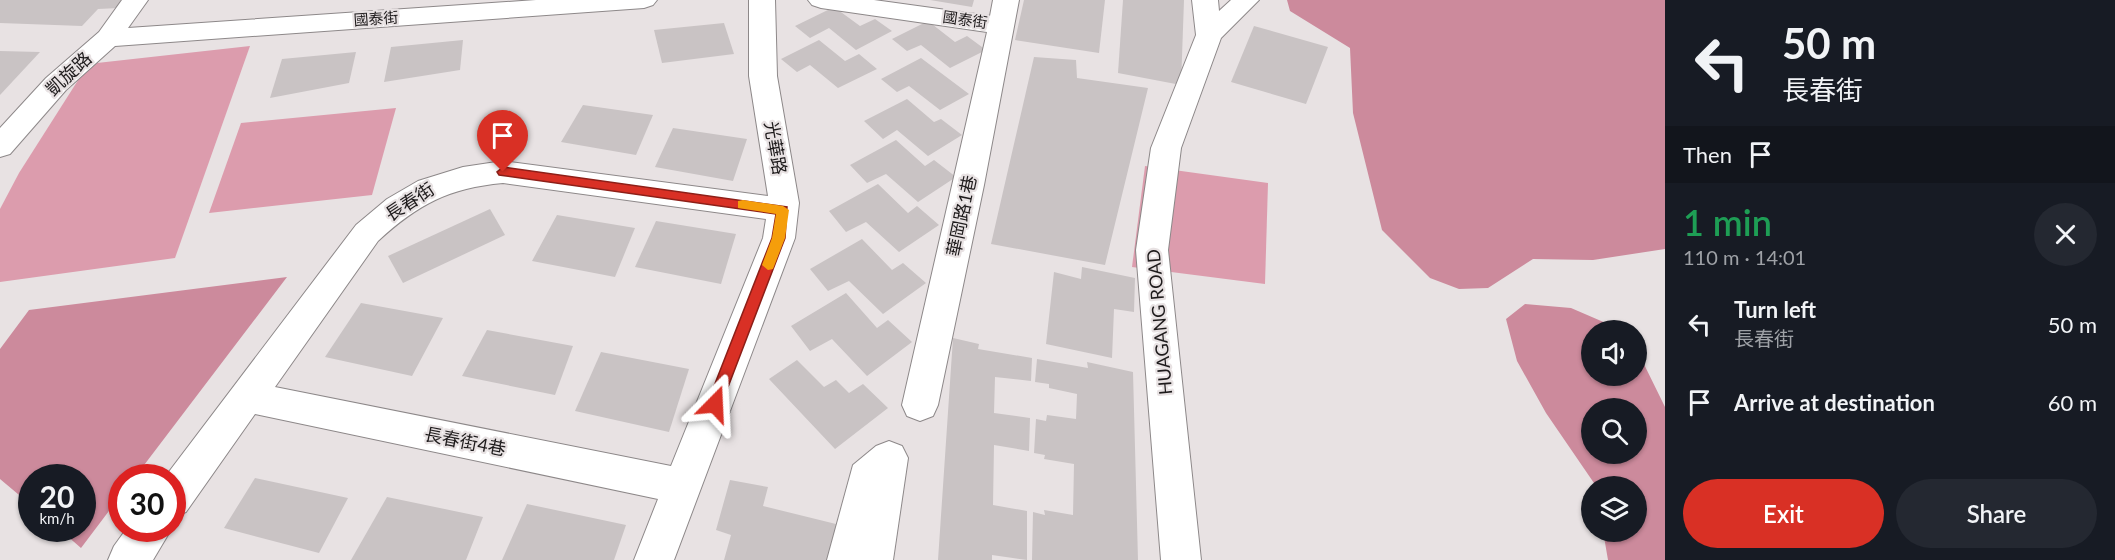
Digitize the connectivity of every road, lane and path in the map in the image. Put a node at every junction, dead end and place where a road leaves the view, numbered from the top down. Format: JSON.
{"nodes":[{"id":1,"x":135,"y":0,"type":"edge"},
{"id":2,"x":644,"y":0,"type":"edge"},
{"id":3,"x":762,"y":0,"type":"edge"},
{"id":4,"x":821,"y":0,"type":"edge"},
{"id":5,"x":1205,"y":0,"type":"edge"},
{"id":6,"x":1246,"y":0,"type":"edge"},
{"id":7,"x":1004,"y":13,"type":"edge"},
{"id":8,"x":1209,"y":35,"type":"junction"},
{"id":9,"x":108,"y":38,"type":"junction"},
{"id":10,"x":0,"y":147,"type":"edge"},
{"id":11,"x":783,"y":210,"type":"junction"},
{"id":12,"x":247,"y":398,"type":"junction"},
{"id":13,"x":920,"y":405,"type":"dead end"},
{"id":14,"x":186,"y":480,"type":"edge"},
{"id":15,"x":682,"y":486,"type":"junction"},
{"id":16,"x":142,"y":542,"type":"edge"},
{"id":17,"x":128,"y":560,"type":"edge"},
{"id":18,"x":654,"y":560,"type":"edge"},
{"id":19,"x":847,"y":560,"type":"edge"},
{"id":20,"x":873,"y":560,"type":"edge"},
{"id":21,"x":1181,"y":560,"type":"edge"}],
"edges":[{"from":1,"to":9,"type":"street","name":"凱旋路"},
{"from":2,"to":9,"type":"street","name":"國泰街"},
{"from":3,"to":11,"type":"street","name":"光華路"},
{"from":4,"to":7,"type":"street","name":"國泰街"},
{"from":5,"to":8,"type":"street"},
{"from":6,"to":8,"type":"street","name":"HUAGANG ROAD"},
{"from":7,"to":13,"type":"street","name":"華岡路1巷"},
{"from":8,"to":21,"type":"street","name":"HUAGANG ROAD"},
{"from":9,"to":10,"type":"street","name":"凱旋路"},
{"from":11,"to":12,"type":"street","name":"長春街"},
{"from":11,"to":15,"type":"street","name":"光華路"},
{"from":12,"to":14,"type":"street","name":"長春街"},
{"from":12,"to":15,"type":"street","name":"長春街4巷"},
{"from":15,"to":18,"type":"street","name":"光華路"},
{"from":16,"to":17,"type":"street"},
{"from":19,"to":20,"type":"street"}]}
